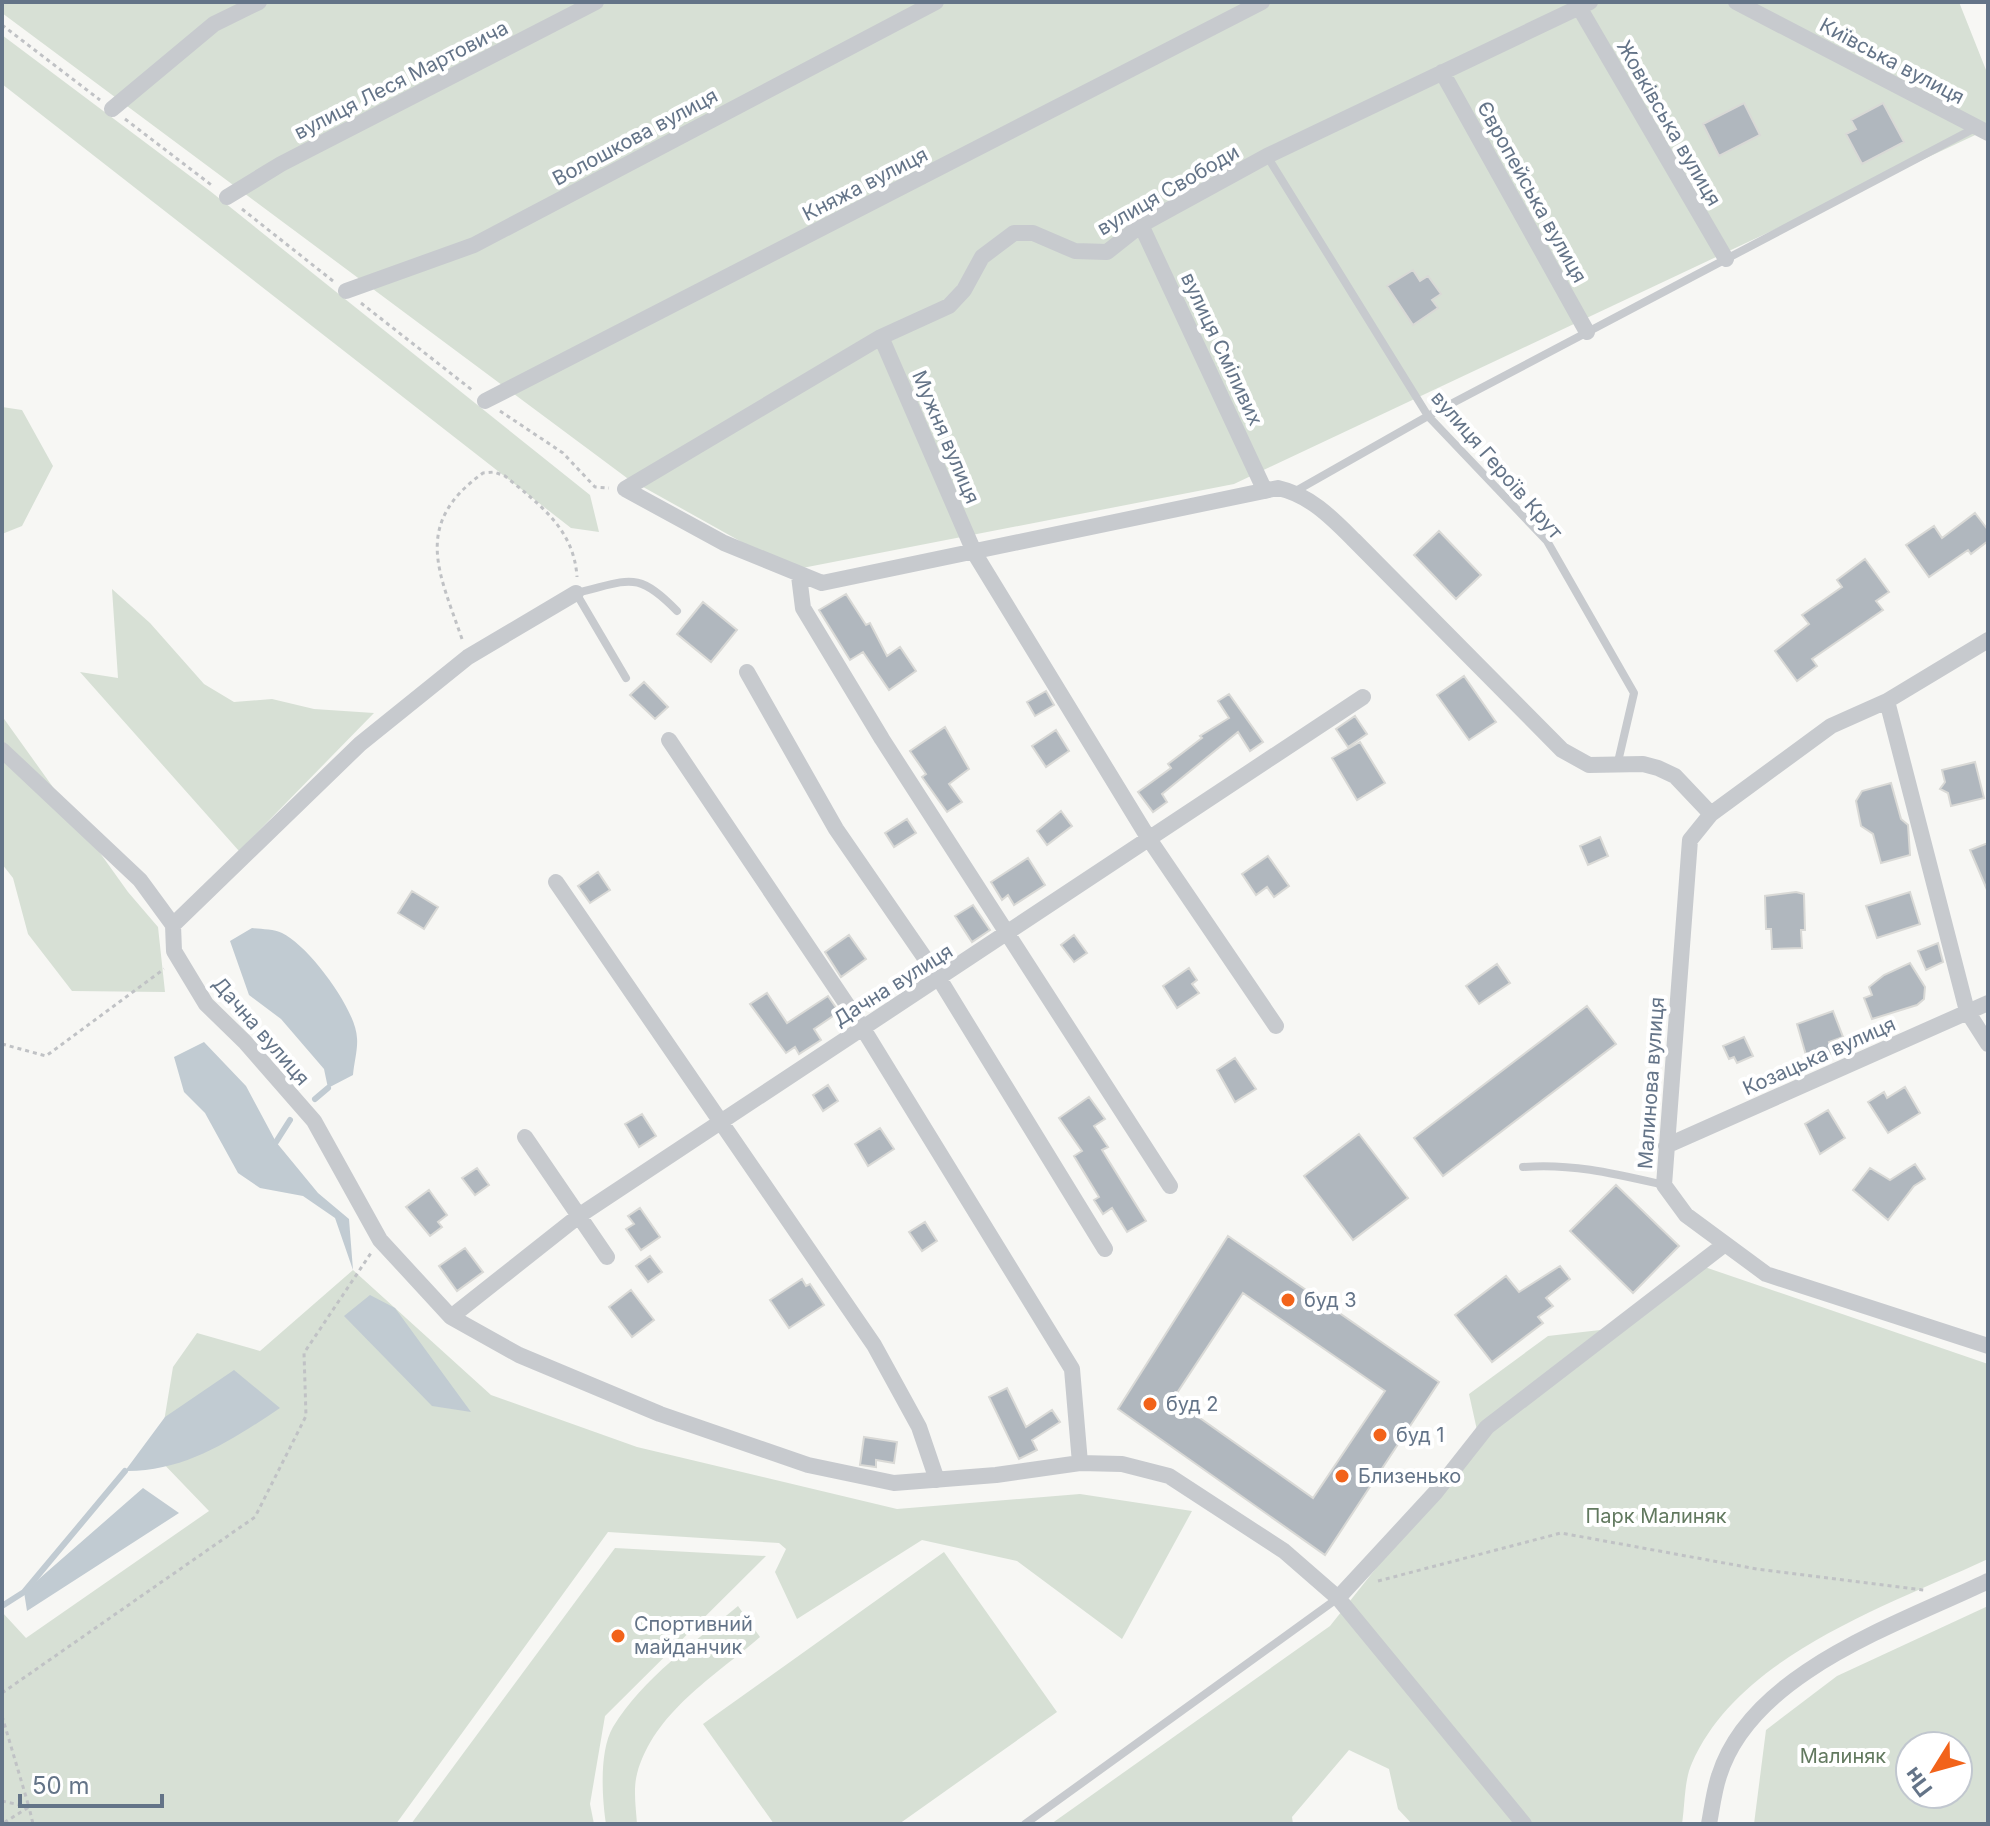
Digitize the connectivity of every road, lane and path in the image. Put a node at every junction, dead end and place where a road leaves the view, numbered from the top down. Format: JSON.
{"nodes":[{"id":1,"x":259,"y":2,"type":"edge"},
{"id":2,"x":596,"y":2,"type":"edge"},
{"id":3,"x":936,"y":2,"type":"edge"},
{"id":4,"x":1262,"y":2,"type":"edge"},
{"id":5,"x":1736,"y":2,"type":"edge"},
{"id":6,"x":1584,"y":4,"type":"edge"},
{"id":7,"x":2,"y":25,"type":"edge"},
{"id":8,"x":1442,"y":72,"type":"junction"},
{"id":9,"x":112,"y":109,"type":"junction"},
{"id":10,"x":1982,"y":131,"type":"edge"},
{"id":11,"x":1267,"y":156,"type":"junction"},
{"id":12,"x":227,"y":197,"type":"junction"},
{"id":13,"x":1141,"y":225,"type":"junction"},
{"id":14,"x":1726,"y":259,"type":"junction"},
{"id":15,"x":346,"y":291,"type":"junction"},
{"id":16,"x":1587,"y":332,"type":"junction"},
{"id":17,"x":881,"y":337,"type":"junction"},
{"id":18,"x":485,"y":401,"type":"junction"},
{"id":19,"x":1428,"y":416,"type":"junction"},
{"id":20,"x":625,"y":489,"type":"junction"},
{"id":21,"x":1265,"y":491,"type":"junction"},
{"id":22,"x":1294,"y":492,"type":"junction"},
{"id":23,"x":975,"y":554,"type":"junction"},
{"id":24,"x":799,"y":576,"type":"junction"},
{"id":25,"x":576,"y":593,"type":"junction"},
{"id":26,"x":677,"y":611,"type":"dead end"},
{"id":27,"x":1988,"y":640,"type":"edge"},
{"id":28,"x":468,"y":657,"type":"junction"},
{"id":29,"x":747,"y":672,"type":"dead end"},
{"id":30,"x":626,"y":678,"type":"dead end"},
{"id":31,"x":1363,"y":697,"type":"dead end"},
{"id":32,"x":1887,"y":701,"type":"junction"},
{"id":33,"x":669,"y":740,"type":"dead end"},
{"id":34,"x":2,"y":750,"type":"edge"},
{"id":35,"x":1617,"y":766,"type":"junction"},
{"id":36,"x":1711,"y":814,"type":"junction"},
{"id":37,"x":1149,"y":839,"type":"junction"},
{"id":38,"x":556,"y":882,"type":"dead end"},
{"id":39,"x":173,"y":925,"type":"junction"},
{"id":40,"x":1009,"y":933,"type":"junction"},
{"id":41,"x":178,"y":959,"type":"junction"},
{"id":42,"x":940,"y":980,"type":"junction"},
{"id":43,"x":1988,"y":1003,"type":"edge"},
{"id":44,"x":1967,"y":1011,"type":"junction"},
{"id":45,"x":1276,"y":1026,"type":"dead end"},
{"id":46,"x":862,"y":1027,"type":"junction"},
{"id":47,"x":2,"y":1044,"type":"edge"},
{"id":48,"x":1988,"y":1044,"type":"edge"},
{"id":49,"x":719,"y":1124,"type":"junction"},
{"id":50,"x":525,"y":1137,"type":"dead end"},
{"id":51,"x":1666,"y":1146,"type":"junction"},
{"id":52,"x":1523,"y":1167,"type":"dead end"},
{"id":53,"x":1664,"y":1185,"type":"junction"},
{"id":54,"x":1170,"y":1186,"type":"dead end"},
{"id":55,"x":580,"y":1215,"type":"junction"},
{"id":56,"x":380,"y":1240,"type":"junction"},
{"id":57,"x":1725,"y":1244,"type":"junction"},
{"id":58,"x":1105,"y":1249,"type":"dead end"},
{"id":59,"x":607,"y":1257,"type":"dead end"},
{"id":60,"x":451,"y":1317,"type":"junction"},
{"id":61,"x":1988,"y":1346,"type":"edge"},
{"id":62,"x":1080,"y":1463,"type":"junction"},
{"id":63,"x":937,"y":1480,"type":"junction"},
{"id":64,"x":1378,"y":1581,"type":"dead end"},
{"id":65,"x":1988,"y":1581,"type":"edge"},
{"id":66,"x":1925,"y":1590,"type":"dead end"},
{"id":67,"x":1338,"y":1598,"type":"junction"},
{"id":68,"x":2,"y":1693,"type":"edge"},
{"id":69,"x":2,"y":1716,"type":"edge"},
{"id":70,"x":2,"y":1801,"type":"edge"},
{"id":71,"x":29,"y":1807,"type":"junction"},
{"id":72,"x":2,"y":1824,"type":"edge"},
{"id":73,"x":33,"y":1824,"type":"edge"},
{"id":74,"x":1025,"y":1824,"type":"edge"},
{"id":75,"x":1524,"y":1824,"type":"edge"},
{"id":76,"x":1709,"y":1824,"type":"edge"}],
"edges":[{"from":1,"to":9,"type":"street"},
{"from":2,"to":12,"type":"street","name":"вулиця Леся Мартовича"},
{"from":3,"to":15,"type":"street","name":"Волошкова вулиця"},
{"from":4,"to":18,"type":"street","name":"Княжа вулиця"},
{"from":5,"to":10,"type":"street","name":"Київська вулиця"},
{"from":6,"to":8,"type":"street","name":"вулиця Свободи"},
{"from":6,"to":14,"type":"street","name":"Жовківська вулиця"},
{"from":7,"to":9,"type":"path"},
{"from":8,"to":11,"type":"street","name":"вулиця Свободи"},
{"from":8,"to":16,"type":"street","name":"Європейська вулиця"},
{"from":9,"to":12,"type":"path"},
{"from":10,"to":14,"type":"lane"},
{"from":11,"to":13,"type":"street","name":"вулиця Свободи"},
{"from":11,"to":19,"type":"lane","name":"вулиця Героїв Крут"},
{"from":12,"to":15,"type":"path"},
{"from":13,"to":17,"type":"street","name":"вулиця Свободи"},
{"from":13,"to":21,"type":"street","name":"вулиця Сміливих"},
{"from":14,"to":16,"type":"lane"},
{"from":15,"to":18,"type":"path"},
{"from":16,"to":19,"type":"lane"},
{"from":17,"to":20,"type":"street","name":"вулиця Свободи"},
{"from":17,"to":23,"type":"street","name":"Мужня вулиця"},
{"from":18,"to":20,"type":"path"},
{"from":19,"to":22,"type":"lane"},
{"from":19,"to":35,"type":"lane","name":"вулиця Героїв Крут"},
{"from":20,"to":24,"type":"street"},
{"from":21,"to":22,"type":"street"},
{"from":21,"to":23,"type":"street"},
{"from":22,"to":35,"type":"street"},
{"from":23,"to":24,"type":"street"},
{"from":23,"to":37,"type":"street","name":"Мужня вулиця"},
{"from":24,"to":40,"type":"street"},
{"from":25,"to":26,"type":"lane"},
{"from":25,"to":28,"type":"street"},
{"from":25,"to":28,"type":"path"},
{"from":25,"to":30,"type":"lane"},
{"from":27,"to":32,"type":"street"},
{"from":28,"to":39,"type":"street"},
{"from":29,"to":42,"type":"street"},
{"from":31,"to":37,"type":"street","name":"Дачна вулиця"},
{"from":32,"to":36,"type":"street"},
{"from":32,"to":44,"type":"street"},
{"from":33,"to":46,"type":"street"},
{"from":34,"to":39,"type":"street","name":"Дачна вулиця"},
{"from":35,"to":36,"type":"street"},
{"from":36,"to":51,"type":"street","name":"Малинова вулиця"},
{"from":37,"to":40,"type":"street","name":"Дачна вулиця"},
{"from":37,"to":45,"type":"street","name":"Мужня вулиця"},
{"from":38,"to":49,"type":"street"},
{"from":39,"to":41,"type":"street","name":"Дачна вулиця"},
{"from":40,"to":42,"type":"street","name":"Дачна вулиця"},
{"from":40,"to":54,"type":"street"},
{"from":41,"to":47,"type":"path"},
{"from":41,"to":56,"type":"street","name":"Дачна вулиця"},
{"from":42,"to":46,"type":"street","name":"Дачна вулиця"},
{"from":42,"to":58,"type":"street"},
{"from":43,"to":44,"type":"street","name":"Козацька вулиця"},
{"from":44,"to":48,"type":"street"},
{"from":44,"to":51,"type":"street","name":"Козацька вулиця"},
{"from":46,"to":49,"type":"street","name":"Дачна вулиця"},
{"from":46,"to":62,"type":"street"},
{"from":49,"to":55,"type":"street","name":"Дачна вулиця"},
{"from":49,"to":63,"type":"street"},
{"from":50,"to":55,"type":"street"},
{"from":51,"to":53,"type":"street","name":"Малинова вулиця"},
{"from":52,"to":53,"type":"lane"},
{"from":53,"to":57,"type":"street","name":"Малинова вулиця"},
{"from":55,"to":59,"type":"street"},
{"from":55,"to":60,"type":"street","name":"Дачна вулиця"},
{"from":56,"to":60,"type":"street","name":"Дачна вулиця"},
{"from":56,"to":68,"type":"path"},
{"from":57,"to":61,"type":"street","name":"Малинова вулиця"},
{"from":57,"to":67,"type":"street"},
{"from":60,"to":63,"type":"street","name":"Дачна вулиця"},
{"from":62,"to":63,"type":"street","name":"Дачна вулиця"},
{"from":62,"to":67,"type":"street","name":"Дачна вулиця"},
{"from":64,"to":66,"type":"path"},
{"from":65,"to":76,"type":"street"},
{"from":67,"to":74,"type":"lane"},
{"from":67,"to":75,"type":"street","name":"Дачна вулиця"},
{"from":69,"to":71,"type":"path"},
{"from":70,"to":71,"type":"path"},
{"from":71,"to":72,"type":"path"},
{"from":71,"to":73,"type":"path"}]}
